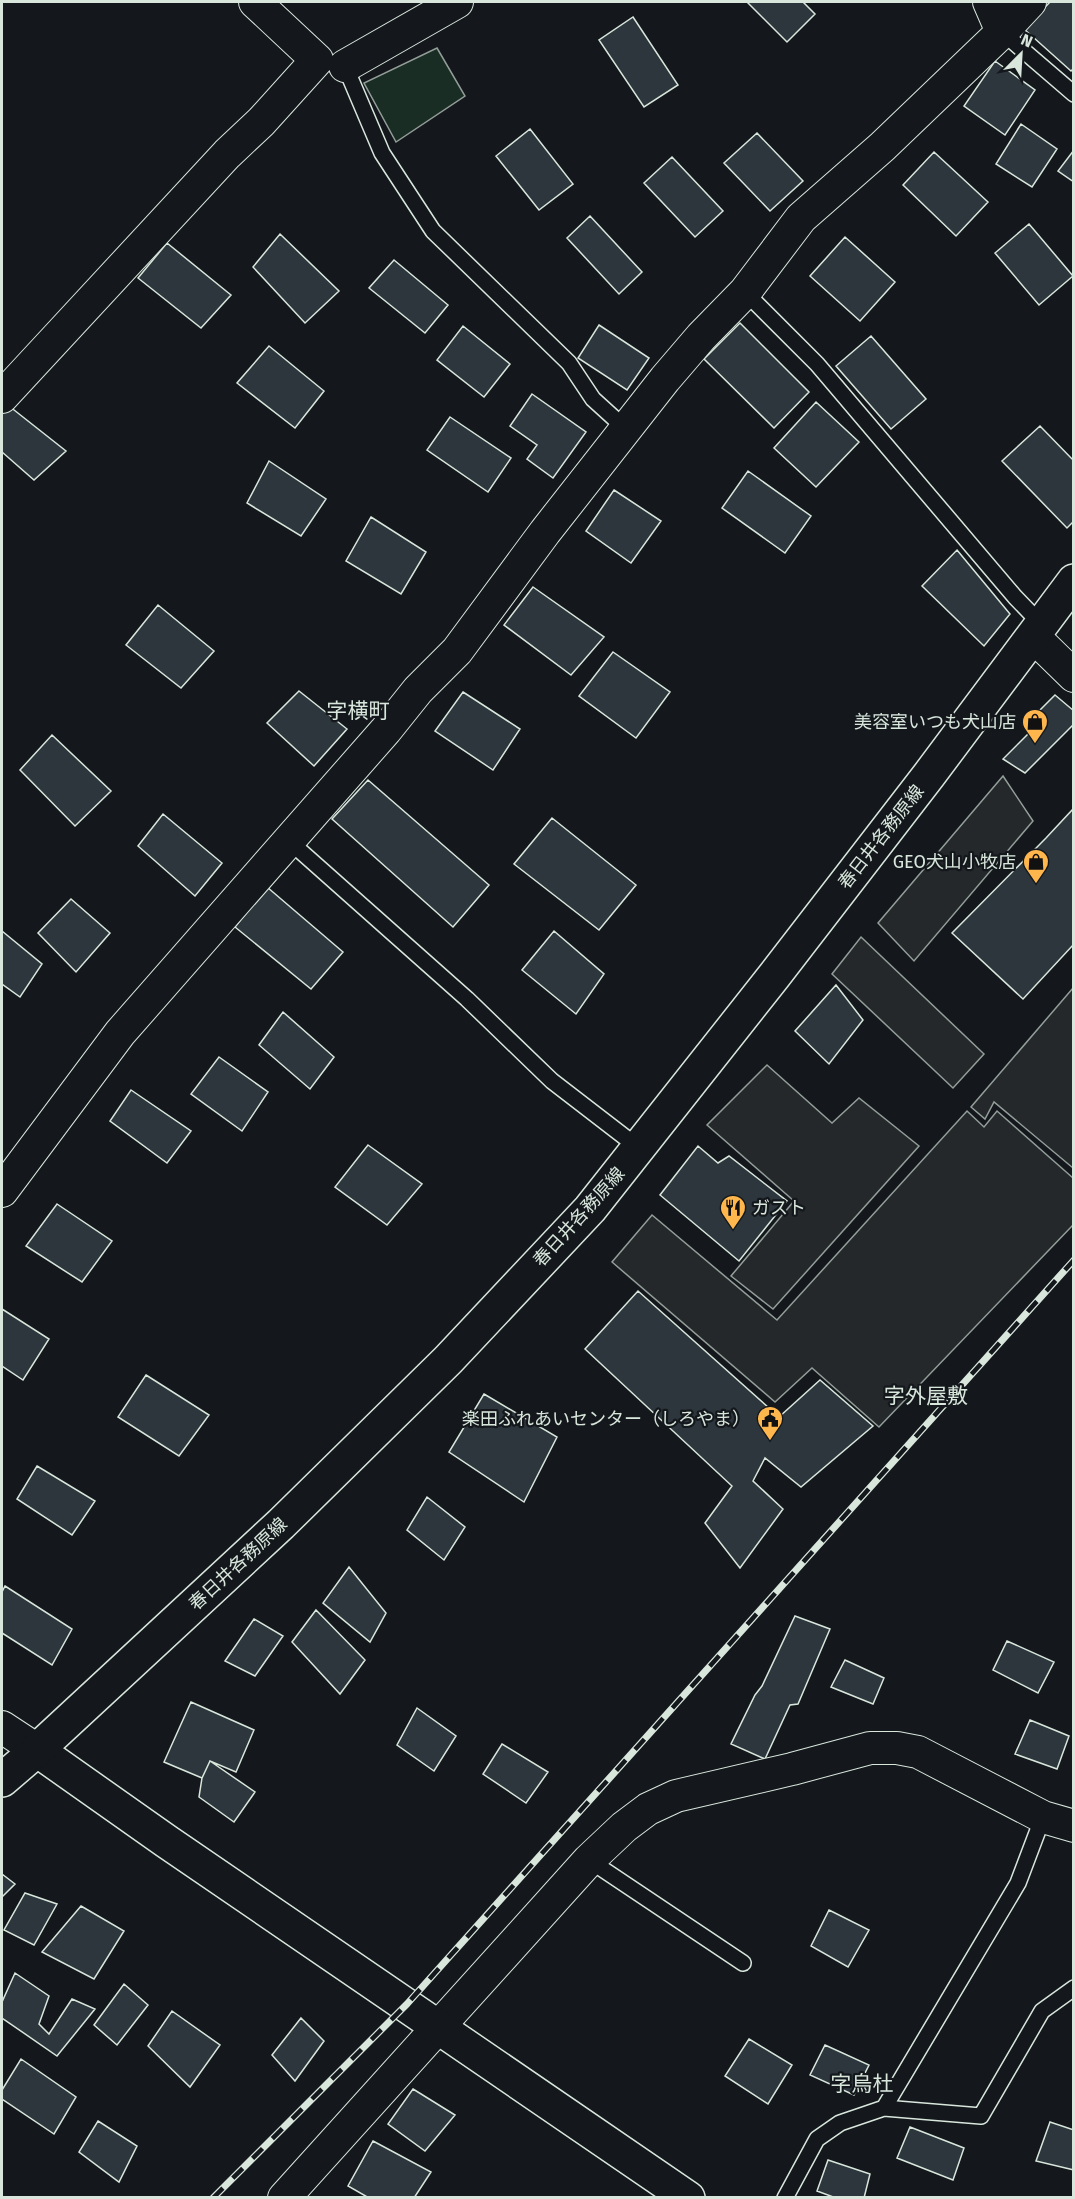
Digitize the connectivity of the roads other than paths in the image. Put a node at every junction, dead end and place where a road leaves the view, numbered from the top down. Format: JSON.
{"nodes":[{"id":1,"x":255,"y":2,"type":"edge"},
{"id":2,"x":457,"y":2,"type":"edge"},
{"id":3,"x":989,"y":2,"type":"edge"},
{"id":4,"x":1030,"y":2,"type":"edge"},
{"id":5,"x":1002,"y":32,"type":"junction"},
{"id":6,"x":331,"y":63,"type":"junction"},
{"id":7,"x":1074,"y":94,"type":"edge"},
{"id":8,"x":745,"y":292,"type":"junction"},
{"id":9,"x":2,"y":397,"type":"edge"},
{"id":10,"x":626,"y":429,"type":"junction"},
{"id":11,"x":1074,"y":581,"type":"edge"},
{"id":12,"x":1037,"y":631,"type":"junction"},
{"id":13,"x":1074,"y":676,"type":"edge"},
{"id":14,"x":288,"y":840,"type":"junction"},
{"id":15,"x":639,"y":1148,"type":"junction"},
{"id":16,"x":2,"y":1191,"type":"edge"},
{"id":17,"x":2,"y":1728,"type":"edge"},
{"id":18,"x":37,"y":1750,"type":"junction"},
{"id":19,"x":2,"y":1780,"type":"edge"},
{"id":20,"x":1043,"y":1817,"type":"junction"},
{"id":21,"x":1074,"y":1826,"type":"edge"},
{"id":22,"x":589,"y":1860,"type":"junction"},
{"id":23,"x":743,"y":1963,"type":"dead end"},
{"id":24,"x":1074,"y":1988,"type":"edge"},
{"id":25,"x":439,"y":2026,"type":"junction"},
{"id":26,"x":884,"y":2108,"type":"junction"},
{"id":27,"x":284,"y":2198,"type":"edge"},
{"id":28,"x":688,"y":2198,"type":"edge"},
{"id":29,"x":785,"y":2198,"type":"edge"}],
"edges":[{"from":1,"to":6,"type":"street"},
{"from":2,"to":6,"type":"street"},
{"from":3,"to":5,"type":"street"},
{"from":4,"to":5,"type":"street"},
{"from":5,"to":7,"type":"lane"},
{"from":5,"to":8,"type":"street"},
{"from":6,"to":9,"type":"street"},
{"from":6,"to":10,"type":"lane"},
{"from":8,"to":10,"type":"street"},
{"from":8,"to":12,"type":"lane"},
{"from":10,"to":14,"type":"street"},
{"from":11,"to":12,"type":"main road","name":"春日井各務原線"},
{"from":12,"to":13,"type":"street"},
{"from":12,"to":15,"type":"main road","name":"春日井各務原線"},
{"from":14,"to":15,"type":"lane"},
{"from":14,"to":16,"type":"street"},
{"from":15,"to":18,"type":"main road","name":"春日井各務原線"},
{"from":17,"to":18,"type":"street"},
{"from":18,"to":19,"type":"main road","name":"春日井各務原線"},
{"from":18,"to":25,"type":"main road"},
{"from":20,"to":21,"type":"street"},
{"from":20,"to":22,"type":"street"},
{"from":20,"to":26,"type":"lane"},
{"from":22,"to":23,"type":"lane"},
{"from":22,"to":25,"type":"street"},
{"from":24,"to":26,"type":"lane"},
{"from":25,"to":27,"type":"street"},
{"from":25,"to":28,"type":"main road"},
{"from":26,"to":29,"type":"lane"}]}
